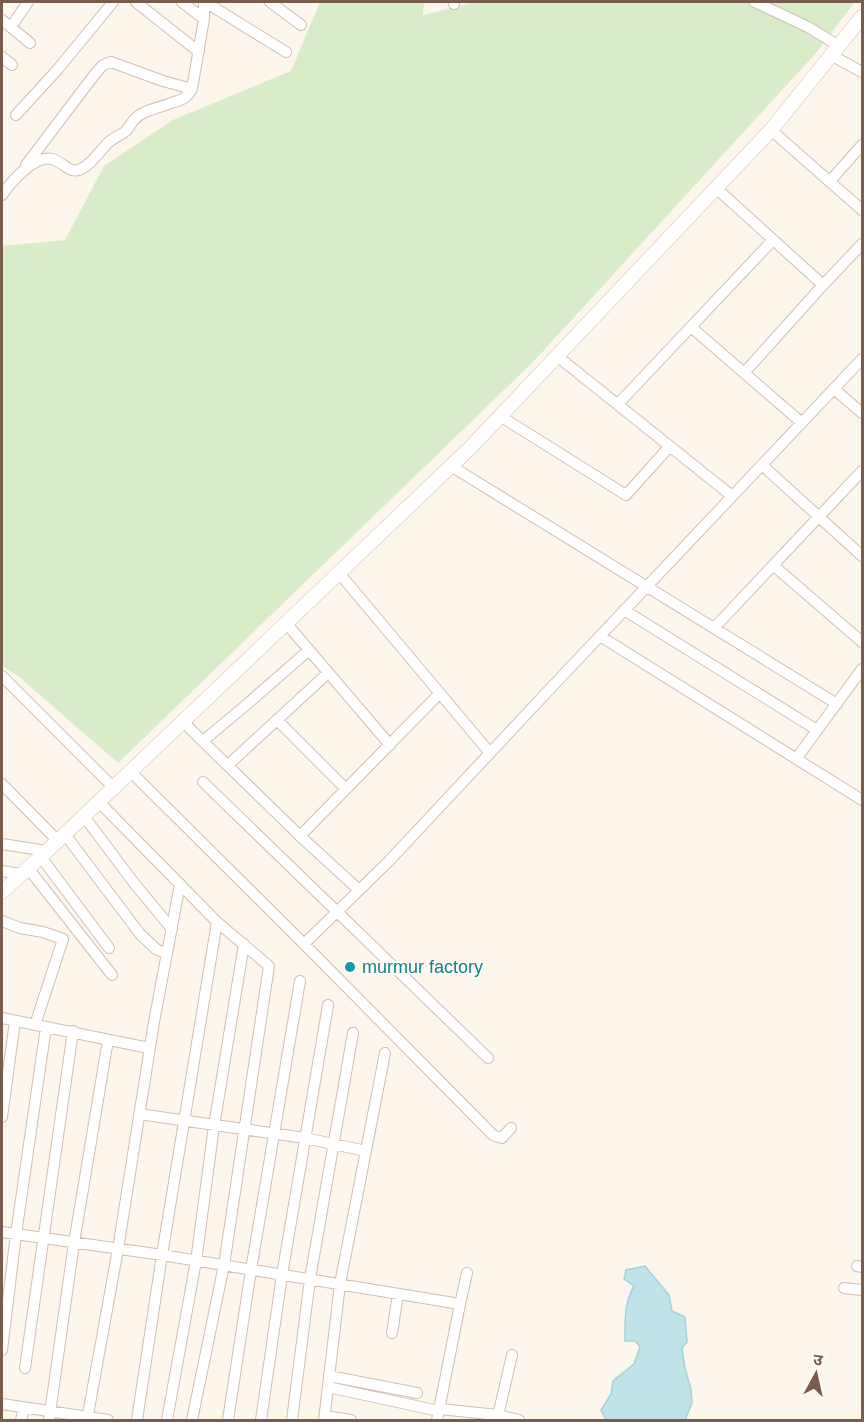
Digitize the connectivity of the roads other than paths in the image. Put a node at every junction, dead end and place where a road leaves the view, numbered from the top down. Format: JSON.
{"nodes":[{"id":1,"x":28,"y":2,"type":"edge"},
{"id":2,"x":113,"y":2,"type":"edge"},
{"id":3,"x":136,"y":2,"type":"edge"},
{"id":4,"x":182,"y":2,"type":"edge"},
{"id":5,"x":205,"y":2,"type":"edge"},
{"id":6,"x":270,"y":2,"type":"edge"},
{"id":7,"x":755,"y":2,"type":"edge"},
{"id":8,"x":862,"y":17,"type":"edge"},
{"id":9,"x":204,"y":19,"type":"junction"},
{"id":10,"x":6,"y":24,"type":"edge"},
{"id":11,"x":301,"y":25,"type":"dead end"},
{"id":12,"x":30,"y":43,"type":"dead end"},
{"id":13,"x":835,"y":50,"type":"junction"},
{"id":14,"x":199,"y":52,"type":"junction"},
{"id":15,"x":286,"y":52,"type":"dead end"},
{"id":16,"x":2,"y":57,"type":"edge"},
{"id":17,"x":12,"y":65,"type":"dead end"},
{"id":18,"x":862,"y":72,"type":"edge"},
{"id":19,"x":192,"y":89,"type":"junction"},
{"id":20,"x":16,"y":116,"type":"dead end"},
{"id":21,"x":771,"y":130,"type":"junction"},
{"id":22,"x":862,"y":145,"type":"edge"},
{"id":23,"x":19,"y":175,"type":"junction"},
{"id":24,"x":830,"y":181,"type":"junction"},
{"id":25,"x":716,"y":188,"type":"junction"},
{"id":26,"x":2,"y":195,"type":"edge"},
{"id":27,"x":862,"y":210,"type":"edge"},
{"id":28,"x":773,"y":240,"type":"junction"},
{"id":29,"x":862,"y":244,"type":"edge"},
{"id":30,"x":823,"y":285,"type":"junction"},
{"id":31,"x":691,"y":327,"type":"junction"},
{"id":32,"x":557,"y":356,"type":"junction"},
{"id":33,"x":862,"y":359,"type":"edge"},
{"id":34,"x":744,"y":373,"type":"junction"},
{"id":35,"x":834,"y":389,"type":"junction"},
{"id":36,"x":618,"y":405,"type":"junction"},
{"id":37,"x":862,"y":413,"type":"edge"},
{"id":38,"x":500,"y":416,"type":"junction"},
{"id":39,"x":802,"y":423,"type":"junction"},
{"id":40,"x":670,"y":446,"type":"junction"},
{"id":41,"x":762,"y":465,"type":"junction"},
{"id":42,"x":451,"y":466,"type":"junction"},
{"id":43,"x":862,"y":471,"type":"edge"},
{"id":44,"x":732,"y":496,"type":"junction"},
{"id":45,"x":820,"y":517,"type":"junction"},
{"id":46,"x":862,"y":556,"type":"edge"},
{"id":47,"x":774,"y":566,"type":"junction"},
{"id":48,"x":339,"y":573,"type":"junction"},
{"id":49,"x":646,"y":587,"type":"junction"},
{"id":50,"x":624,"y":610,"type":"junction"},
{"id":51,"x":286,"y":623,"type":"junction"},
{"id":52,"x":714,"y":628,"type":"junction"},
{"id":53,"x":600,"y":636,"type":"junction"},
{"id":54,"x":862,"y":642,"type":"edge"},
{"id":55,"x":309,"y":650,"type":"junction"},
{"id":56,"x":862,"y":669,"type":"edge"},
{"id":57,"x":328,"y":673,"type":"junction"},
{"id":58,"x":2,"y":676,"type":"edge"},
{"id":59,"x":440,"y":693,"type":"junction"},
{"id":60,"x":837,"y":704,"type":"junction"},
{"id":61,"x":277,"y":720,"type":"junction"},
{"id":62,"x":182,"y":721,"type":"junction"},
{"id":63,"x":817,"y":730,"type":"junction"},
{"id":64,"x":203,"y":741,"type":"junction"},
{"id":65,"x":390,"y":745,"type":"junction"},
{"id":66,"x":490,"y":753,"type":"junction"},
{"id":67,"x":796,"y":759,"type":"junction"},
{"id":68,"x":228,"y":765,"type":"junction"},
{"id":69,"x":130,"y":771,"type":"junction"},
{"id":70,"x":203,"y":782,"type":"dead end"},
{"id":71,"x":2,"y":784,"type":"edge"},
{"id":72,"x":112,"y":787,"type":"junction"},
{"id":73,"x":346,"y":789,"type":"junction"},
{"id":74,"x":862,"y":800,"type":"edge"},
{"id":75,"x":98,"y":801,"type":"junction"},
{"id":76,"x":83,"y":815,"type":"junction"},
{"id":77,"x":300,"y":836,"type":"junction"},
{"id":78,"x":61,"y":837,"type":"junction"},
{"id":79,"x":2,"y":844,"type":"edge"},
{"id":80,"x":44,"y":854,"type":"junction"},
{"id":81,"x":2,"y":871,"type":"edge"},
{"id":82,"x":24,"y":871,"type":"junction"},
{"id":83,"x":180,"y":885,"type":"junction"},
{"id":84,"x":359,"y":890,"type":"junction"},
{"id":85,"x":2,"y":892,"type":"edge"},
{"id":86,"x":337,"y":912,"type":"junction"},
{"id":87,"x":2,"y":921,"type":"edge"},
{"id":88,"x":217,"y":922,"type":"junction"},
{"id":89,"x":172,"y":929,"type":"junction"},
{"id":90,"x":244,"y":944,"type":"junction"},
{"id":91,"x":304,"y":944,"type":"junction"},
{"id":92,"x":109,"y":948,"type":"dead end"},
{"id":93,"x":167,"y":954,"type":"junction"},
{"id":94,"x":112,"y":975,"type":"dead end"},
{"id":95,"x":300,"y":981,"type":"dead end"},
{"id":96,"x":328,"y":1005,"type":"dead end"},
{"id":97,"x":2,"y":1018,"type":"edge"},
{"id":98,"x":15,"y":1021,"type":"junction"},
{"id":99,"x":41,"y":1026,"type":"junction"},
{"id":100,"x":73,"y":1032,"type":"junction"},
{"id":101,"x":353,"y":1033,"type":"dead end"},
{"id":102,"x":108,"y":1040,"type":"junction"},
{"id":103,"x":149,"y":1048,"type":"junction"},
{"id":104,"x":385,"y":1053,"type":"dead end"},
{"id":105,"x":488,"y":1058,"type":"dead end"},
{"id":106,"x":139,"y":1114,"type":"junction"},
{"id":107,"x":2,"y":1117,"type":"edge"},
{"id":108,"x":184,"y":1120,"type":"junction"},
{"id":109,"x":214,"y":1126,"type":"junction"},
{"id":110,"x":511,"y":1128,"type":"dead end"},
{"id":111,"x":244,"y":1130,"type":"junction"},
{"id":112,"x":274,"y":1133,"type":"junction"},
{"id":113,"x":305,"y":1138,"type":"junction"},
{"id":114,"x":334,"y":1143,"type":"junction"},
{"id":115,"x":366,"y":1151,"type":"junction"},
{"id":116,"x":2,"y":1232,"type":"edge"},
{"id":117,"x":16,"y":1234,"type":"junction"},
{"id":118,"x":44,"y":1238,"type":"junction"},
{"id":119,"x":74,"y":1243,"type":"junction"},
{"id":120,"x":118,"y":1250,"type":"junction"},
{"id":121,"x":162,"y":1256,"type":"junction"},
{"id":122,"x":196,"y":1261,"type":"junction"},
{"id":123,"x":224,"y":1265,"type":"junction"},
{"id":124,"x":251,"y":1270,"type":"junction"},
{"id":125,"x":467,"y":1273,"type":"dead end"},
{"id":126,"x":282,"y":1275,"type":"junction"},
{"id":127,"x":310,"y":1279,"type":"junction"},
{"id":128,"x":340,"y":1284,"type":"junction"},
{"id":129,"x":844,"y":1288,"type":"dead end"},
{"id":130,"x":862,"y":1290,"type":"edge"},
{"id":131,"x":398,"y":1294,"type":"junction"},
{"id":132,"x":460,"y":1304,"type":"junction"},
{"id":133,"x":392,"y":1333,"type":"dead end"},
{"id":134,"x":2,"y":1350,"type":"edge"},
{"id":135,"x":512,"y":1355,"type":"dead end"},
{"id":136,"x":25,"y":1368,"type":"dead end"},
{"id":137,"x":329,"y":1382,"type":"junction"},
{"id":138,"x":417,"y":1393,"type":"dead end"},
{"id":139,"x":2,"y":1404,"type":"edge"},
{"id":140,"x":24,"y":1408,"type":"junction"},
{"id":141,"x":439,"y":1413,"type":"edge"},
{"id":142,"x":49,"y":1416,"type":"edge"},
{"id":143,"x":461,"y":1416,"type":"edge"},
{"id":144,"x":480,"y":1417,"type":"edge"},
{"id":145,"x":324,"y":1418,"type":"edge"},
{"id":146,"x":497,"y":1418,"type":"edge"},
{"id":147,"x":87,"y":1419,"type":"edge"},
{"id":148,"x":21,"y":1420,"type":"edge"},
{"id":149,"x":108,"y":1420,"type":"edge"},
{"id":150,"x":137,"y":1420,"type":"edge"},
{"id":151,"x":167,"y":1420,"type":"edge"},
{"id":152,"x":192,"y":1420,"type":"edge"},
{"id":153,"x":228,"y":1420,"type":"edge"},
{"id":154,"x":261,"y":1420,"type":"edge"},
{"id":155,"x":292,"y":1420,"type":"edge"},
{"id":156,"x":351,"y":1420,"type":"edge"},
{"id":157,"x":518,"y":1420,"type":"edge"}],
"edges":[{"from":1,"to":10,"type":"street"},
{"from":2,"to":20,"type":"street"},
{"from":3,"to":14,"type":"street"},
{"from":4,"to":9,"type":"street"},
{"from":5,"to":9,"type":"street"},
{"from":5,"to":15,"type":"street"},
{"from":6,"to":11,"type":"street"},
{"from":7,"to":13,"type":"street"},
{"from":8,"to":13,"type":"street"},
{"from":9,"to":14,"type":"street"},
{"from":10,"to":12,"type":"street"},
{"from":13,"to":18,"type":"street"},
{"from":13,"to":21,"type":"street"},
{"from":14,"to":19,"type":"street"},
{"from":16,"to":17,"type":"street"},
{"from":19,"to":23,"type":"street"},
{"from":19,"to":23,"type":"street"},
{"from":21,"to":24,"type":"street"},
{"from":21,"to":25,"type":"street"},
{"from":22,"to":24,"type":"street"},
{"from":23,"to":26,"type":"street"},
{"from":24,"to":27,"type":"street"},
{"from":25,"to":28,"type":"street"},
{"from":25,"to":32,"type":"street"},
{"from":28,"to":30,"type":"street"},
{"from":28,"to":31,"type":"street"},
{"from":29,"to":30,"type":"street"},
{"from":30,"to":34,"type":"street"},
{"from":31,"to":34,"type":"street"},
{"from":31,"to":36,"type":"street"},
{"from":32,"to":36,"type":"street"},
{"from":32,"to":38,"type":"street"},
{"from":33,"to":35,"type":"street"},
{"from":34,"to":39,"type":"street"},
{"from":35,"to":37,"type":"street"},
{"from":35,"to":39,"type":"street"},
{"from":36,"to":40,"type":"street"},
{"from":38,"to":40,"type":"street"},
{"from":38,"to":42,"type":"street"},
{"from":39,"to":41,"type":"street"},
{"from":40,"to":44,"type":"street"},
{"from":41,"to":44,"type":"street"},
{"from":41,"to":45,"type":"street"},
{"from":42,"to":48,"type":"street"},
{"from":42,"to":49,"type":"street"},
{"from":43,"to":45,"type":"street"},
{"from":44,"to":49,"type":"street"},
{"from":45,"to":46,"type":"street"},
{"from":45,"to":47,"type":"street"},
{"from":47,"to":52,"type":"street"},
{"from":47,"to":54,"type":"street"},
{"from":48,"to":51,"type":"street"},
{"from":48,"to":59,"type":"street"},
{"from":49,"to":50,"type":"street"},
{"from":49,"to":52,"type":"street"},
{"from":50,"to":53,"type":"street"},
{"from":50,"to":63,"type":"street"},
{"from":51,"to":55,"type":"street"},
{"from":51,"to":62,"type":"street"},
{"from":52,"to":60,"type":"street"},
{"from":53,"to":66,"type":"street"},
{"from":53,"to":67,"type":"street"},
{"from":55,"to":57,"type":"street"},
{"from":55,"to":64,"type":"street"},
{"from":56,"to":60,"type":"street"},
{"from":57,"to":61,"type":"street"},
{"from":57,"to":65,"type":"street"},
{"from":58,"to":72,"type":"street"},
{"from":59,"to":65,"type":"street"},
{"from":59,"to":66,"type":"street"},
{"from":60,"to":63,"type":"street"},
{"from":61,"to":68,"type":"street"},
{"from":61,"to":73,"type":"street"},
{"from":62,"to":64,"type":"street"},
{"from":62,"to":69,"type":"street"},
{"from":63,"to":67,"type":"street"},
{"from":64,"to":68,"type":"street"},
{"from":65,"to":73,"type":"street"},
{"from":66,"to":84,"type":"street"},
{"from":67,"to":74,"type":"street"},
{"from":68,"to":77,"type":"street"},
{"from":69,"to":72,"type":"street"},
{"from":69,"to":91,"type":"street"},
{"from":70,"to":86,"type":"street"},
{"from":71,"to":78,"type":"street"},
{"from":72,"to":75,"type":"street"},
{"from":73,"to":77,"type":"street"},
{"from":75,"to":76,"type":"street"},
{"from":75,"to":83,"type":"street"},
{"from":76,"to":78,"type":"street"},
{"from":76,"to":89,"type":"street"},
{"from":77,"to":84,"type":"street"},
{"from":78,"to":80,"type":"street"},
{"from":78,"to":93,"type":"street"},
{"from":79,"to":80,"type":"street"},
{"from":80,"to":82,"type":"street"},
{"from":80,"to":92,"type":"street"},
{"from":81,"to":82,"type":"street"},
{"from":82,"to":85,"type":"street"},
{"from":82,"to":94,"type":"street"},
{"from":83,"to":88,"type":"street"},
{"from":83,"to":89,"type":"street"},
{"from":84,"to":86,"type":"street"},
{"from":86,"to":91,"type":"street"},
{"from":86,"to":105,"type":"street"},
{"from":87,"to":99,"type":"street"},
{"from":88,"to":90,"type":"street"},
{"from":88,"to":108,"type":"street"},
{"from":89,"to":93,"type":"street"},
{"from":90,"to":109,"type":"street"},
{"from":90,"to":111,"type":"street"},
{"from":91,"to":110,"type":"street"},
{"from":93,"to":103,"type":"street"},
{"from":95,"to":112,"type":"street"},
{"from":96,"to":113,"type":"street"},
{"from":97,"to":98,"type":"street"},
{"from":98,"to":99,"type":"street"},
{"from":98,"to":107,"type":"street"},
{"from":99,"to":100,"type":"street"},
{"from":99,"to":117,"type":"street"},
{"from":100,"to":102,"type":"street"},
{"from":100,"to":118,"type":"street"},
{"from":101,"to":114,"type":"street"},
{"from":102,"to":103,"type":"street"},
{"from":102,"to":119,"type":"street"},
{"from":103,"to":106,"type":"street"},
{"from":104,"to":115,"type":"street"},
{"from":106,"to":108,"type":"street"},
{"from":106,"to":120,"type":"street"},
{"from":108,"to":109,"type":"street"},
{"from":108,"to":121,"type":"street"},
{"from":109,"to":111,"type":"street"},
{"from":109,"to":122,"type":"street"},
{"from":111,"to":112,"type":"street"},
{"from":111,"to":123,"type":"street"},
{"from":112,"to":113,"type":"street"},
{"from":112,"to":124,"type":"street"},
{"from":113,"to":114,"type":"street"},
{"from":113,"to":126,"type":"street"},
{"from":114,"to":115,"type":"street"},
{"from":114,"to":127,"type":"street"},
{"from":115,"to":128,"type":"street"},
{"from":116,"to":117,"type":"street"},
{"from":117,"to":118,"type":"street"},
{"from":117,"to":134,"type":"street"},
{"from":118,"to":119,"type":"street"},
{"from":118,"to":136,"type":"street"},
{"from":119,"to":120,"type":"street"},
{"from":119,"to":142,"type":"street"},
{"from":120,"to":121,"type":"street"},
{"from":120,"to":147,"type":"street"},
{"from":121,"to":122,"type":"street"},
{"from":121,"to":150,"type":"street"},
{"from":122,"to":123,"type":"street"},
{"from":122,"to":151,"type":"street"},
{"from":123,"to":124,"type":"street"},
{"from":123,"to":152,"type":"street"},
{"from":124,"to":126,"type":"street"},
{"from":124,"to":153,"type":"street"},
{"from":125,"to":132,"type":"street"},
{"from":126,"to":127,"type":"street"},
{"from":126,"to":154,"type":"street"},
{"from":127,"to":128,"type":"street"},
{"from":127,"to":155,"type":"street"},
{"from":128,"to":131,"type":"street"},
{"from":128,"to":137,"type":"street"},
{"from":129,"to":130,"type":"street"},
{"from":131,"to":132,"type":"street"},
{"from":131,"to":133,"type":"street"},
{"from":132,"to":141,"type":"street"},
{"from":135,"to":146,"type":"street"},
{"from":137,"to":138,"type":"street"},
{"from":137,"to":141,"type":"street"},
{"from":137,"to":145,"type":"street"},
{"from":139,"to":140,"type":"street"},
{"from":140,"to":142,"type":"street"},
{"from":140,"to":148,"type":"street"},
{"from":141,"to":143,"type":"street"},
{"from":142,"to":147,"type":"street"},
{"from":143,"to":144,"type":"street"},
{"from":144,"to":146,"type":"street"},
{"from":145,"to":156,"type":"street"},
{"from":146,"to":157,"type":"street"},
{"from":147,"to":149,"type":"street"}]}
